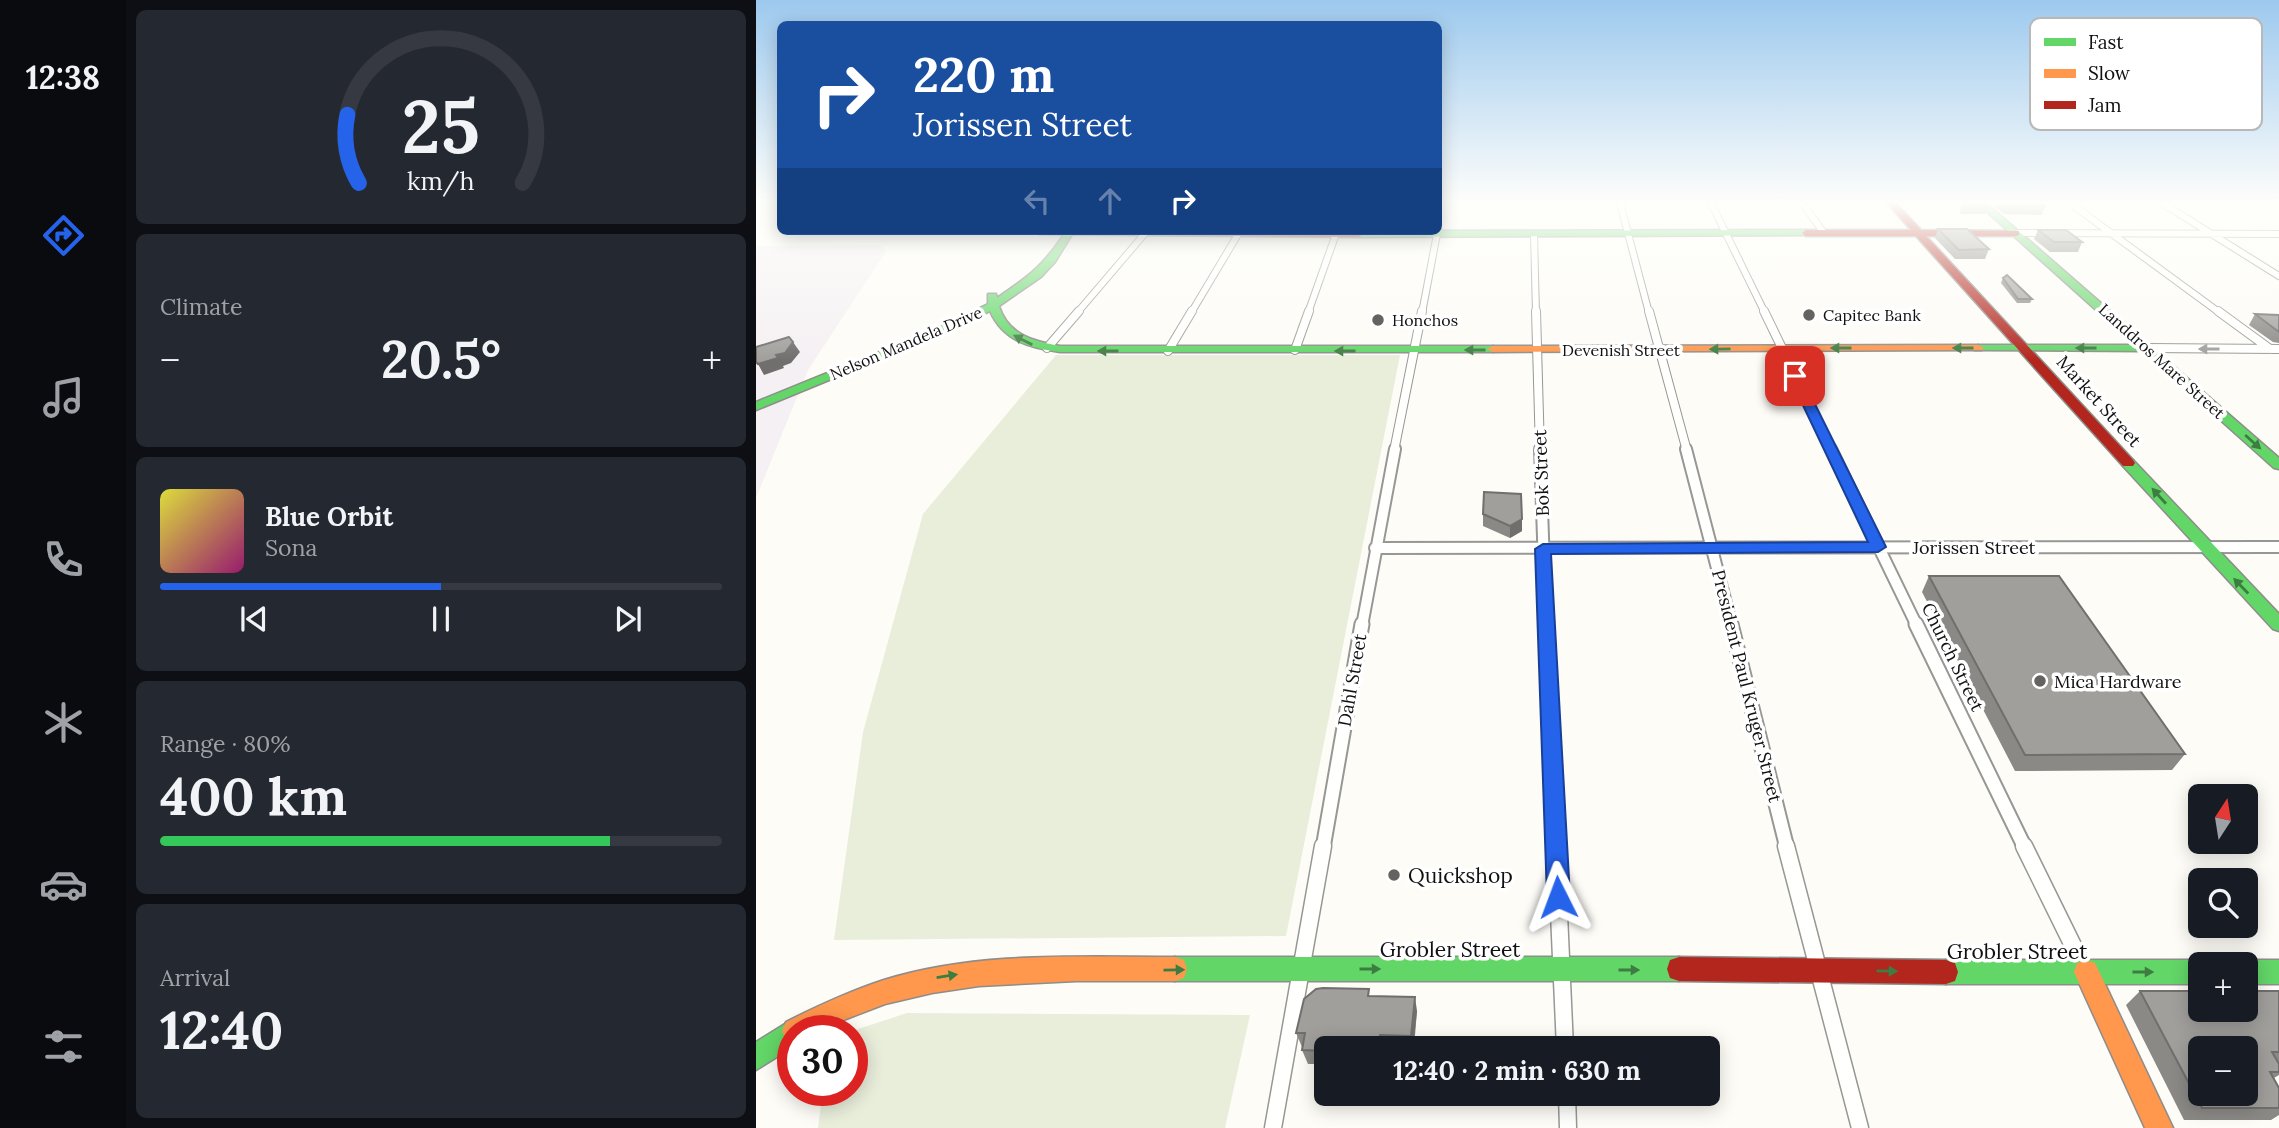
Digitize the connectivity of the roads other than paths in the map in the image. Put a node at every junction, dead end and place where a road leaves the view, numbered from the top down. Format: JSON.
{"nodes":[{"id":1,"x":1042,"y":256,"type":"edge"},
{"id":2,"x":1054,"y":256,"type":"edge"},
{"id":3,"x":1126,"y":256,"type":"edge"},
{"id":4,"x":1225,"y":256,"type":"edge"},
{"id":5,"x":1329,"y":256,"type":"edge"},
{"id":6,"x":1433,"y":256,"type":"edge"},
{"id":7,"x":1535,"y":256,"type":"edge"},
{"id":8,"x":1634,"y":256,"type":"edge"},
{"id":9,"x":1736,"y":256,"type":"edge"},
{"id":10,"x":1940,"y":256,"type":"edge"},
{"id":11,"x":2042,"y":256,"type":"edge"},
{"id":12,"x":2144,"y":256,"type":"edge"},
{"id":13,"x":2247,"y":256,"type":"edge"},
{"id":14,"x":2279,"y":276,"type":"edge"},
{"id":15,"x":992,"y":301,"type":"junction"},
{"id":16,"x":1003,"y":325,"type":"junction"},
{"id":17,"x":940,"y":328,"type":"junction"},
{"id":18,"x":906,"y":342,"type":"junction"},
{"id":19,"x":1047,"y":348,"type":"junction"},
{"id":20,"x":1781,"y":348,"type":"junction"},
{"id":21,"x":2025,"y":348,"type":"junction"},
{"id":22,"x":2147,"y":348,"type":"junction"},
{"id":23,"x":2274,"y":349,"type":"edge"},
{"id":24,"x":1537,"y":350,"type":"junction"},
{"id":25,"x":1659,"y":350,"type":"junction"},
{"id":26,"x":1168,"y":351,"type":"junction"},
{"id":27,"x":1296,"y":351,"type":"junction"},
{"id":28,"x":1413,"y":351,"type":"junction"},
{"id":29,"x":756,"y":397,"type":"edge"},
{"id":30,"x":756,"y":406,"type":"edge"},
{"id":31,"x":2279,"y":465,"type":"edge"},
{"id":32,"x":1878,"y":547,"type":"junction"},
{"id":33,"x":2204,"y":547,"type":"junction"},
{"id":34,"x":2279,"y":547,"type":"edge"},
{"id":35,"x":1375,"y":548,"type":"junction"},
{"id":36,"x":1543,"y":549,"type":"junction"},
{"id":37,"x":1713,"y":549,"type":"junction"},
{"id":38,"x":2279,"y":625,"type":"edge"},
{"id":39,"x":1302,"y":969,"type":"junction"},
{"id":40,"x":1819,"y":970,"type":"junction"},
{"id":41,"x":1561,"y":971,"type":"junction"},
{"id":42,"x":2086,"y":972,"type":"junction"},
{"id":43,"x":2188,"y":972,"type":"edge"},
{"id":44,"x":2258,"y":972,"type":"edge"},
{"id":45,"x":2279,"y":972,"type":"edge"},
{"id":46,"x":826,"y":1015,"type":"edge"},
{"id":47,"x":1564,"y":1036,"type":"edge"},
{"id":48,"x":777,"y":1043,"type":"edge"},
{"id":49,"x":756,"y":1057,"type":"edge"},
{"id":50,"x":1567,"y":1106,"type":"edge"},
{"id":51,"x":1273,"y":1128,"type":"edge"},
{"id":52,"x":1568,"y":1128,"type":"edge"},
{"id":53,"x":1860,"y":1128,"type":"edge"},
{"id":54,"x":2159,"y":1128,"type":"edge"}],
"edges":[{"from":1,"to":15,"type":"main road","name":"Nelson Mandela Drive"},
{"from":2,"to":15,"type":"main road","name":"Nelson Mandela Drive"},
{"from":3,"to":19,"type":"street"},
{"from":4,"to":26,"type":"street"},
{"from":5,"to":27,"type":"street"},
{"from":6,"to":28,"type":"street","name":"Dahl Street"},
{"from":7,"to":24,"type":"street","name":"Bok Street"},
{"from":8,"to":25,"type":"street","name":"President Paul Kruger Street"},
{"from":9,"to":20,"type":"street","name":"Church Street"},
{"from":10,"to":21,"type":"main road","name":"Market Street"},
{"from":11,"to":22,"type":"main road","name":"Landdros Mare Street"},
{"from":12,"to":23,"type":"street"},
{"from":13,"to":14,"type":"street"},
{"from":15,"to":16,"type":"main road","name":"Devenish Street"},
{"from":15,"to":17,"type":"main road","name":"Nelson Mandela Drive"},
{"from":16,"to":17,"type":"main road"},
{"from":19,"to":16,"type":"main road","name":"Devenish Street","one_way":true},
{"from":17,"to":18,"type":"main road","name":"Nelson Mandela Drive"},
{"from":18,"to":29,"type":"main road","name":"Nelson Mandela Drive"},
{"from":18,"to":30,"type":"main road","name":"Nelson Mandela Drive"},
{"from":26,"to":19,"type":"main road","name":"Devenish Street","one_way":true},
{"from":21,"to":20,"type":"main road","name":"Devenish Street","one_way":true},
{"from":20,"to":25,"type":"main road","name":"Devenish Street","one_way":true},
{"from":20,"to":32,"type":"street","name":"Church Street"},
{"from":22,"to":21,"type":"main road","name":"Devenish Street","one_way":true},
{"from":33,"to":21,"type":"main road","name":"Market Street","one_way":true},
{"from":23,"to":22,"type":"street","name":"Devenish Street","one_way":true},
{"from":22,"to":31,"type":"main road","name":"Landdros Mare Street","one_way":true},
{"from":24,"to":25,"type":"main road","name":"Devenish Street"},
{"from":24,"to":28,"type":"main road","name":"Devenish Street","one_way":true},
{"from":24,"to":36,"type":"street","name":"Bok Street"},
{"from":25,"to":37,"type":"street","name":"President Paul Kruger Street"},
{"from":26,"to":27,"type":"main road","name":"Devenish Street"},
{"from":28,"to":27,"type":"main road","name":"Devenish Street","one_way":true},
{"from":28,"to":35,"type":"street","name":"Dahl Street"},
{"from":32,"to":33,"type":"street","name":"Jorissen Street"},
{"from":32,"to":37,"type":"street","name":"Jorissen Street"},
{"from":32,"to":42,"type":"street","name":"Church Street"},
{"from":33,"to":34,"type":"street","name":"Jorissen Street"},
{"from":38,"to":33,"type":"main road","name":"Market Street","one_way":true},
{"from":35,"to":36,"type":"street","name":"Jorissen Street"},
{"from":35,"to":39,"type":"street","name":"Dahl Street"},
{"from":36,"to":37,"type":"street","name":"Jorissen Street"},
{"from":36,"to":41,"type":"street","name":"Bok Street"},
{"from":37,"to":40,"type":"street","name":"President Paul Kruger Street"},
{"from":39,"to":41,"type":"main road","name":"Grobler Street","one_way":true},
{"from":46,"to":39,"type":"main road","name":"Grobler Street","one_way":true},
{"from":39,"to":51,"type":"street","name":"Dahl Street"},
{"from":41,"to":40,"type":"main road","name":"Grobler Street","one_way":true},
{"from":40,"to":42,"type":"main road","name":"Grobler Street","one_way":true},
{"from":40,"to":53,"type":"street","name":"President Paul Kruger Street"},
{"from":41,"to":47,"type":"street","name":"Bok Street"},
{"from":42,"to":43,"type":"main road","name":"Grobler Street","one_way":true},
{"from":42,"to":54,"type":"main road","name":"Church Street"},
{"from":44,"to":45,"type":"main road"},
{"from":48,"to":49,"type":"main road","name":"Grobler Street"},
{"from":50,"to":52,"type":"street"}]}
